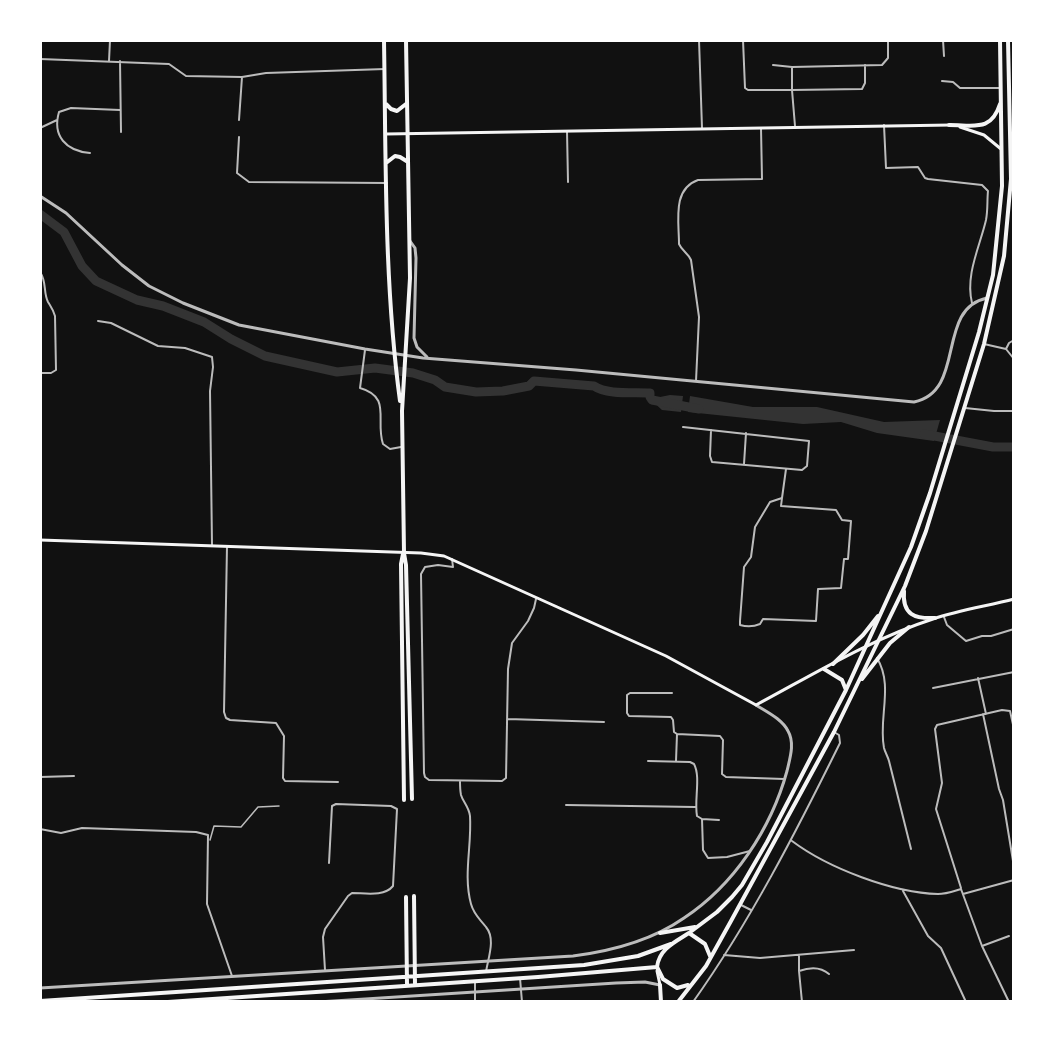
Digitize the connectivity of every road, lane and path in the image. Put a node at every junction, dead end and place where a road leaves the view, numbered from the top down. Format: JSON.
{"nodes":[{"id":1,"x":110,"y":40,"type":"edge"},
{"id":2,"x":384,"y":40,"type":"edge"},
{"id":3,"x":406,"y":40,"type":"edge"},
{"id":4,"x":699,"y":40,"type":"edge"},
{"id":5,"x":743,"y":40,"type":"edge"},
{"id":6,"x":888,"y":40,"type":"edge"},
{"id":7,"x":943,"y":40,"type":"edge"},
{"id":8,"x":1000,"y":40,"type":"edge"},
{"id":9,"x":1008,"y":40,"type":"edge"},
{"id":10,"x":945,"y":56,"type":"dead end"},
{"id":11,"x":40,"y":59,"type":"edge"},
{"id":12,"x":109,"y":60,"type":"junction"},
{"id":13,"x":120,"y":61,"type":"junction"},
{"id":14,"x":773,"y":65,"type":"dead end"},
{"id":15,"x":866,"y":65,"type":"junction"},
{"id":16,"x":792,"y":67,"type":"junction"},
{"id":17,"x":385,"y":69,"type":"junction"},
{"id":18,"x":242,"y":78,"type":"junction"},
{"id":19,"x":942,"y":81,"type":"dead end"},
{"id":20,"x":1001,"y":88,"type":"junction"},
{"id":21,"x":792,"y":90,"type":"junction"},
{"id":22,"x":1002,"y":101,"type":"junction"},
{"id":23,"x":386,"y":103,"type":"junction"},
{"id":24,"x":407,"y":103,"type":"junction"},
{"id":25,"x":120,"y":110,"type":"junction"},
{"id":26,"x":57,"y":120,"type":"junction"},
{"id":27,"x":238,"y":120,"type":"dead end"},
{"id":28,"x":949,"y":124,"type":"junction"},
{"id":29,"x":884,"y":125,"type":"junction"},
{"id":30,"x":795,"y":126,"type":"junction"},
{"id":31,"x":761,"y":127,"type":"junction"},
{"id":32,"x":40,"y":128,"type":"edge"},
{"id":33,"x":702,"y":128,"type":"junction"},
{"id":34,"x":1012,"y":129,"type":"edge"},
{"id":35,"x":567,"y":131,"type":"junction"},
{"id":36,"x":121,"y":132,"type":"dead end"},
{"id":37,"x":386,"y":134,"type":"junction"},
{"id":38,"x":408,"y":134,"type":"junction"},
{"id":39,"x":238,"y":137,"type":"dead end"},
{"id":40,"x":1002,"y":150,"type":"junction"},
{"id":41,"x":90,"y":153,"type":"dead end"},
{"id":42,"x":1012,"y":159,"type":"edge"},
{"id":43,"x":408,"y":162,"type":"junction"},
{"id":44,"x":386,"y":163,"type":"junction"},
{"id":45,"x":568,"y":182,"type":"dead end"},
{"id":46,"x":387,"y":183,"type":"junction"},
{"id":47,"x":40,"y":196,"type":"edge"},
{"id":48,"x":1014,"y":196,"type":"edge"},
{"id":49,"x":1009,"y":203,"type":"junction"},
{"id":50,"x":410,"y":241,"type":"junction"},
{"id":51,"x":40,"y":272,"type":"edge"},
{"id":52,"x":989,"y":298,"type":"junction"},
{"id":53,"x":972,"y":303,"type":"junction"},
{"id":54,"x":98,"y":321,"type":"dead end"},
{"id":55,"x":1014,"y":340,"type":"edge"},
{"id":56,"x":984,"y":344,"type":"junction"},
{"id":57,"x":365,"y":349,"type":"junction"},
{"id":58,"x":1006,"y":349,"type":"junction"},
{"id":59,"x":428,"y":358,"type":"junction"},
{"id":60,"x":1014,"y":359,"type":"edge"},
{"id":61,"x":40,"y":373,"type":"edge"},
{"id":62,"x":696,"y":381,"type":"junction"},
{"id":63,"x":965,"y":408,"type":"junction"},
{"id":64,"x":402,"y":411,"type":"junction"},
{"id":65,"x":1014,"y":411,"type":"edge"},
{"id":66,"x":683,"y":427,"type":"dead end"},
{"id":67,"x":711,"y":430,"type":"junction"},
{"id":68,"x":746,"y":434,"type":"junction"},
{"id":69,"x":401,"y":447,"type":"junction"},
{"id":70,"x":744,"y":465,"type":"junction"},
{"id":71,"x":786,"y":469,"type":"junction"},
{"id":72,"x":782,"y":498,"type":"junction"},
{"id":73,"x":40,"y":540,"type":"edge"},
{"id":74,"x":212,"y":545,"type":"junction"},
{"id":75,"x":227,"y":546,"type":"junction"},
{"id":76,"x":404,"y":553,"type":"junction"},
{"id":77,"x":452,"y":559,"type":"junction"},
{"id":78,"x":905,"y":586,"type":"junction"},
{"id":79,"x":536,"y":598,"type":"junction"},
{"id":80,"x":1012,"y":599,"type":"edge"},
{"id":81,"x":1014,"y":606,"type":"edge"},
{"id":82,"x":883,"y":610,"type":"junction"},
{"id":83,"x":944,"y":616,"type":"junction"},
{"id":84,"x":935,"y":618,"type":"junction"},
{"id":85,"x":909,"y":627,"type":"junction"},
{"id":86,"x":1014,"y":629,"type":"edge"},
{"id":87,"x":879,"y":640,"type":"junction"},
{"id":88,"x":866,"y":646,"type":"junction"},
{"id":89,"x":877,"y":658,"type":"junction"},
{"id":90,"x":833,"y":664,"type":"junction"},
{"id":91,"x":824,"y":669,"type":"junction"},
{"id":92,"x":1014,"y":672,"type":"edge"},
{"id":93,"x":978,"y":678,"type":"junction"},
{"id":94,"x":856,"y":687,"type":"junction"},
{"id":95,"x":933,"y":688,"type":"dead end"},
{"id":96,"x":846,"y":690,"type":"junction"},
{"id":97,"x":672,"y":693,"type":"dead end"},
{"id":98,"x":756,"y":705,"type":"junction"},
{"id":99,"x":985,"y":714,"type":"junction"},
{"id":100,"x":508,"y":719,"type":"junction"},
{"id":101,"x":604,"y":722,"type":"dead end"},
{"id":102,"x":1014,"y":729,"type":"edge"},
{"id":103,"x":834,"y":732,"type":"junction"},
{"id":104,"x":677,"y":734,"type":"junction"},
{"id":105,"x":648,"y":761,"type":"dead end"},
{"id":106,"x":676,"y":762,"type":"junction"},
{"id":107,"x":74,"y":776,"type":"dead end"},
{"id":108,"x":40,"y":777,"type":"edge"},
{"id":109,"x":784,"y":779,"type":"junction"},
{"id":110,"x":460,"y":781,"type":"junction"},
{"id":111,"x":338,"y":782,"type":"dead end"},
{"id":112,"x":404,"y":800,"type":"dead end"},
{"id":113,"x":412,"y":800,"type":"dead end"},
{"id":114,"x":566,"y":805,"type":"dead end"},
{"id":115,"x":279,"y":806,"type":"dead end"},
{"id":116,"x":695,"y":807,"type":"junction"},
{"id":117,"x":702,"y":819,"type":"junction"},
{"id":118,"x":718,"y":820,"type":"dead end"},
{"id":119,"x":40,"y":829,"type":"edge"},
{"id":120,"x":210,"y":840,"type":"junction"},
{"id":121,"x":792,"y":841,"type":"junction"},
{"id":122,"x":911,"y":849,"type":"dead end"},
{"id":123,"x":750,"y":851,"type":"junction"},
{"id":124,"x":330,"y":863,"type":"dead end"},
{"id":125,"x":1014,"y":867,"type":"edge"},
{"id":126,"x":1014,"y":880,"type":"edge"},
{"id":127,"x":961,"y":889,"type":"junction"},
{"id":128,"x":903,"y":891,"type":"junction"},
{"id":129,"x":963,"y":894,"type":"junction"},
{"id":130,"x":414,"y":896,"type":"dead end"},
{"id":131,"x":406,"y":897,"type":"dead end"},
{"id":132,"x":741,"y":905,"type":"junction"},
{"id":133,"x":751,"y":910,"type":"junction"},
{"id":134,"x":698,"y":927,"type":"junction"},
{"id":135,"x":660,"y":933,"type":"junction"},
{"id":136,"x":689,"y":933,"type":"junction"},
{"id":137,"x":1009,"y":936,"type":"dead end"},
{"id":138,"x":671,"y":944,"type":"junction"},
{"id":139,"x":982,"y":946,"type":"junction"},
{"id":140,"x":854,"y":950,"type":"dead end"},
{"id":141,"x":724,"y":955,"type":"junction"},
{"id":142,"x":799,"y":956,"type":"junction"},
{"id":143,"x":710,"y":957,"type":"junction"},
{"id":144,"x":488,"y":962,"type":"junction"},
{"id":145,"x":414,"y":964,"type":"junction"},
{"id":146,"x":406,"y":965,"type":"junction"},
{"id":147,"x":657,"y":969,"type":"junction"},
{"id":148,"x":325,"y":970,"type":"junction"},
{"id":149,"x":798,"y":971,"type":"junction"},
{"id":150,"x":486,"y":972,"type":"junction"},
{"id":151,"x":829,"y":974,"type":"dead end"},
{"id":152,"x":232,"y":976,"type":"junction"},
{"id":153,"x":407,"y":976,"type":"junction"},
{"id":154,"x":414,"y":976,"type":"junction"},
{"id":155,"x":520,"y":978,"type":"junction"},
{"id":156,"x":475,"y":982,"type":"junction"},
{"id":157,"x":692,"y":983,"type":"junction"},
{"id":158,"x":407,"y":985,"type":"junction"},
{"id":159,"x":415,"y":985,"type":"junction"},
{"id":160,"x":660,"y":985,"type":"junction"},
{"id":161,"x":40,"y":988,"type":"edge"},
{"id":162,"x":521,"y":990,"type":"junction"},
{"id":163,"x":476,"y":992,"type":"junction"},
{"id":164,"x":359,"y":1000,"type":"edge"},
{"id":165,"x":40,"y":1001,"type":"edge"},
{"id":166,"x":168,"y":1002,"type":"edge"},
{"id":167,"x":318,"y":1002,"type":"edge"},
{"id":168,"x":475,"y":1002,"type":"edge"},
{"id":169,"x":522,"y":1002,"type":"edge"},
{"id":170,"x":661,"y":1002,"type":"edge"},
{"id":171,"x":678,"y":1002,"type":"edge"},
{"id":172,"x":693,"y":1002,"type":"edge"},
{"id":173,"x":802,"y":1002,"type":"edge"},
{"id":174,"x":966,"y":1002,"type":"edge"},
{"id":175,"x":1009,"y":1002,"type":"edge"}],
"edges":[{"from":1,"to":12,"type":"street"},
{"from":2,"to":17,"type":"main road"},
{"from":3,"to":24,"type":"main road"},
{"from":4,"to":33,"type":"street"},
{"from":5,"to":21,"type":"street"},
{"from":6,"to":15,"type":"street"},
{"from":7,"to":10,"type":"street"},
{"from":8,"to":20,"type":"main road"},
{"from":9,"to":34,"type":"main road"},
{"from":11,"to":12,"type":"street"},
{"from":12,"to":13,"type":"street"},
{"from":13,"to":18,"type":"street"},
{"from":13,"to":25,"type":"street"},
{"from":14,"to":16,"type":"street"},
{"from":15,"to":16,"type":"street"},
{"from":15,"to":21,"type":"street"},
{"from":16,"to":21,"type":"street"},
{"from":17,"to":18,"type":"street"},
{"from":17,"to":23,"type":"main road"},
{"from":18,"to":27,"type":"street"},
{"from":19,"to":20,"type":"street"},
{"from":20,"to":22,"type":"main road"},
{"from":21,"to":30,"type":"street"},
{"from":22,"to":28,"type":"main road"},
{"from":22,"to":40,"type":"main road"},
{"from":23,"to":24,"type":"main road"},
{"from":23,"to":37,"type":"main road"},
{"from":24,"to":38,"type":"main road"},
{"from":25,"to":26,"type":"street"},
{"from":25,"to":36,"type":"street"},
{"from":26,"to":32,"type":"street"},
{"from":26,"to":41,"type":"street"},
{"from":28,"to":29,"type":"main road"},
{"from":28,"to":40,"type":"main road"},
{"from":29,"to":30,"type":"main road"},
{"from":29,"to":53,"type":"street"},
{"from":30,"to":31,"type":"main road"},
{"from":31,"to":33,"type":"main road"},
{"from":31,"to":62,"type":"street"},
{"from":33,"to":35,"type":"main road"},
{"from":34,"to":42,"type":"main road"},
{"from":35,"to":38,"type":"main road"},
{"from":35,"to":45,"type":"street"},
{"from":37,"to":38,"type":"main road"},
{"from":37,"to":44,"type":"main road"},
{"from":38,"to":43,"type":"main road"},
{"from":39,"to":46,"type":"street"},
{"from":40,"to":42,"type":"main road"},
{"from":40,"to":52,"type":"main road"},
{"from":42,"to":49,"type":"main road"},
{"from":43,"to":44,"type":"main road"},
{"from":43,"to":50,"type":"main road"},
{"from":44,"to":46,"type":"main road"},
{"from":46,"to":64,"type":"main road"},
{"from":47,"to":57,"type":"street"},
{"from":48,"to":49,"type":"main road"},
{"from":49,"to":56,"type":"main road"},
{"from":50,"to":59,"type":"street"},
{"from":50,"to":64,"type":"main road"},
{"from":51,"to":61,"type":"street"},
{"from":52,"to":53,"type":"street"},
{"from":52,"to":82,"type":"main road"},
{"from":53,"to":62,"type":"street"},
{"from":54,"to":74,"type":"street"},
{"from":55,"to":58,"type":"street"},
{"from":56,"to":58,"type":"street"},
{"from":56,"to":63,"type":"main road"},
{"from":57,"to":59,"type":"street"},
{"from":57,"to":69,"type":"street"},
{"from":58,"to":60,"type":"street"},
{"from":59,"to":62,"type":"street"},
{"from":63,"to":65,"type":"street"},
{"from":63,"to":78,"type":"main road"},
{"from":64,"to":69,"type":"main road"},
{"from":66,"to":67,"type":"street"},
{"from":67,"to":68,"type":"street"},
{"from":67,"to":70,"type":"street"},
{"from":68,"to":70,"type":"street"},
{"from":68,"to":71,"type":"street"},
{"from":69,"to":76,"type":"main road"},
{"from":70,"to":71,"type":"street"},
{"from":71,"to":72,"type":"street"},
{"from":72,"to":72,"type":"street"},
{"from":73,"to":74,"type":"main road"},
{"from":74,"to":75,"type":"main road"},
{"from":75,"to":76,"type":"main road"},
{"from":75,"to":111,"type":"street"},
{"from":76,"to":77,"type":"main road"},
{"from":76,"to":112,"type":"main road"},
{"from":76,"to":113,"type":"main road"},
{"from":77,"to":79,"type":"main road"},
{"from":77,"to":110,"type":"street"},
{"from":78,"to":84,"type":"main road"},
{"from":78,"to":87,"type":"main road"},
{"from":79,"to":98,"type":"main road"},
{"from":79,"to":100,"type":"street"},
{"from":80,"to":81,"type":"street"},
{"from":80,"to":83,"type":"main road"},
{"from":82,"to":88,"type":"main road"},
{"from":82,"to":90,"type":"main road"},
{"from":83,"to":84,"type":"main road"},
{"from":83,"to":86,"type":"street"},
{"from":84,"to":85,"type":"main road"},
{"from":85,"to":87,"type":"main road"},
{"from":85,"to":89,"type":"main road"},
{"from":87,"to":88,"type":"main road"},
{"from":87,"to":94,"type":"main road"},
{"from":88,"to":90,"type":"main road"},
{"from":88,"to":96,"type":"main road"},
{"from":89,"to":94,"type":"main road"},
{"from":89,"to":122,"type":"street"},
{"from":90,"to":91,"type":"main road"},
{"from":91,"to":96,"type":"main road"},
{"from":91,"to":98,"type":"main road"},
{"from":92,"to":93,"type":"street"},
{"from":93,"to":95,"type":"street"},
{"from":93,"to":99,"type":"street"},
{"from":94,"to":103,"type":"main road"},
{"from":96,"to":134,"type":"main road"},
{"from":97,"to":104,"type":"street"},
{"from":98,"to":109,"type":"street"},
{"from":99,"to":102,"type":"street"},
{"from":99,"to":125,"type":"street"},
{"from":99,"to":127,"type":"street"},
{"from":100,"to":101,"type":"street"},
{"from":100,"to":110,"type":"street"},
{"from":103,"to":121,"type":"street"},
{"from":103,"to":132,"type":"main road"},
{"from":104,"to":106,"type":"street"},
{"from":104,"to":109,"type":"street"},
{"from":105,"to":106,"type":"street"},
{"from":106,"to":116,"type":"street"},
{"from":107,"to":108,"type":"street"},
{"from":109,"to":123,"type":"street"},
{"from":110,"to":144,"type":"street"},
{"from":114,"to":116,"type":"street"},
{"from":115,"to":120,"type":"street"},
{"from":116,"to":117,"type":"street"},
{"from":117,"to":118,"type":"street"},
{"from":117,"to":123,"type":"street"},
{"from":119,"to":120,"type":"street"},
{"from":120,"to":152,"type":"street"},
{"from":121,"to":128,"type":"street"},
{"from":121,"to":133,"type":"street"},
{"from":123,"to":135,"type":"street"},
{"from":124,"to":148,"type":"street"},
{"from":126,"to":129,"type":"street"},
{"from":127,"to":128,"type":"street"},
{"from":127,"to":129,"type":"street"},
{"from":128,"to":174,"type":"street"},
{"from":129,"to":139,"type":"street"},
{"from":130,"to":145,"type":"main road"},
{"from":131,"to":146,"type":"main road"},
{"from":132,"to":133,"type":"street"},
{"from":132,"to":143,"type":"main road"},
{"from":133,"to":141,"type":"street"},
{"from":134,"to":135,"type":"main road"},
{"from":134,"to":136,"type":"main road"},
{"from":135,"to":144,"type":"street"},
{"from":136,"to":138,"type":"main road"},
{"from":136,"to":143,"type":"main road"},
{"from":137,"to":139,"type":"street"},
{"from":138,"to":147,"type":"main road"},
{"from":138,"to":150,"type":"main road"},
{"from":139,"to":175,"type":"street"},
{"from":140,"to":142,"type":"street"},
{"from":141,"to":142,"type":"street"},
{"from":141,"to":172,"type":"street"},
{"from":142,"to":149,"type":"street"},
{"from":143,"to":157,"type":"main road"},
{"from":144,"to":145,"type":"street"},
{"from":144,"to":150,"type":"street"},
{"from":145,"to":146,"type":"street"},
{"from":145,"to":154,"type":"main road"},
{"from":146,"to":148,"type":"street"},
{"from":146,"to":153,"type":"main road"},
{"from":147,"to":155,"type":"main road"},
{"from":147,"to":157,"type":"main road"},
{"from":147,"to":160,"type":"main road"},
{"from":148,"to":152,"type":"street"},
{"from":149,"to":151,"type":"street"},
{"from":149,"to":173,"type":"street"},
{"from":150,"to":154,"type":"main road"},
{"from":152,"to":161,"type":"street"},
{"from":153,"to":154,"type":"main road"},
{"from":153,"to":158,"type":"main road"},
{"from":153,"to":165,"type":"main road"},
{"from":154,"to":159,"type":"main road"},
{"from":155,"to":156,"type":"main road"},
{"from":155,"to":162,"type":"street"},
{"from":156,"to":159,"type":"main road"},
{"from":156,"to":163,"type":"street"},
{"from":157,"to":171,"type":"main road"},
{"from":158,"to":159,"type":"main road"},
{"from":158,"to":166,"type":"main road"},
{"from":160,"to":162,"type":"street"},
{"from":160,"to":170,"type":"main road"},
{"from":162,"to":163,"type":"street"},
{"from":162,"to":169,"type":"street"},
{"from":163,"to":164,"type":"street"},
{"from":163,"to":168,"type":"street"},
{"from":164,"to":167,"type":"street"}]}
